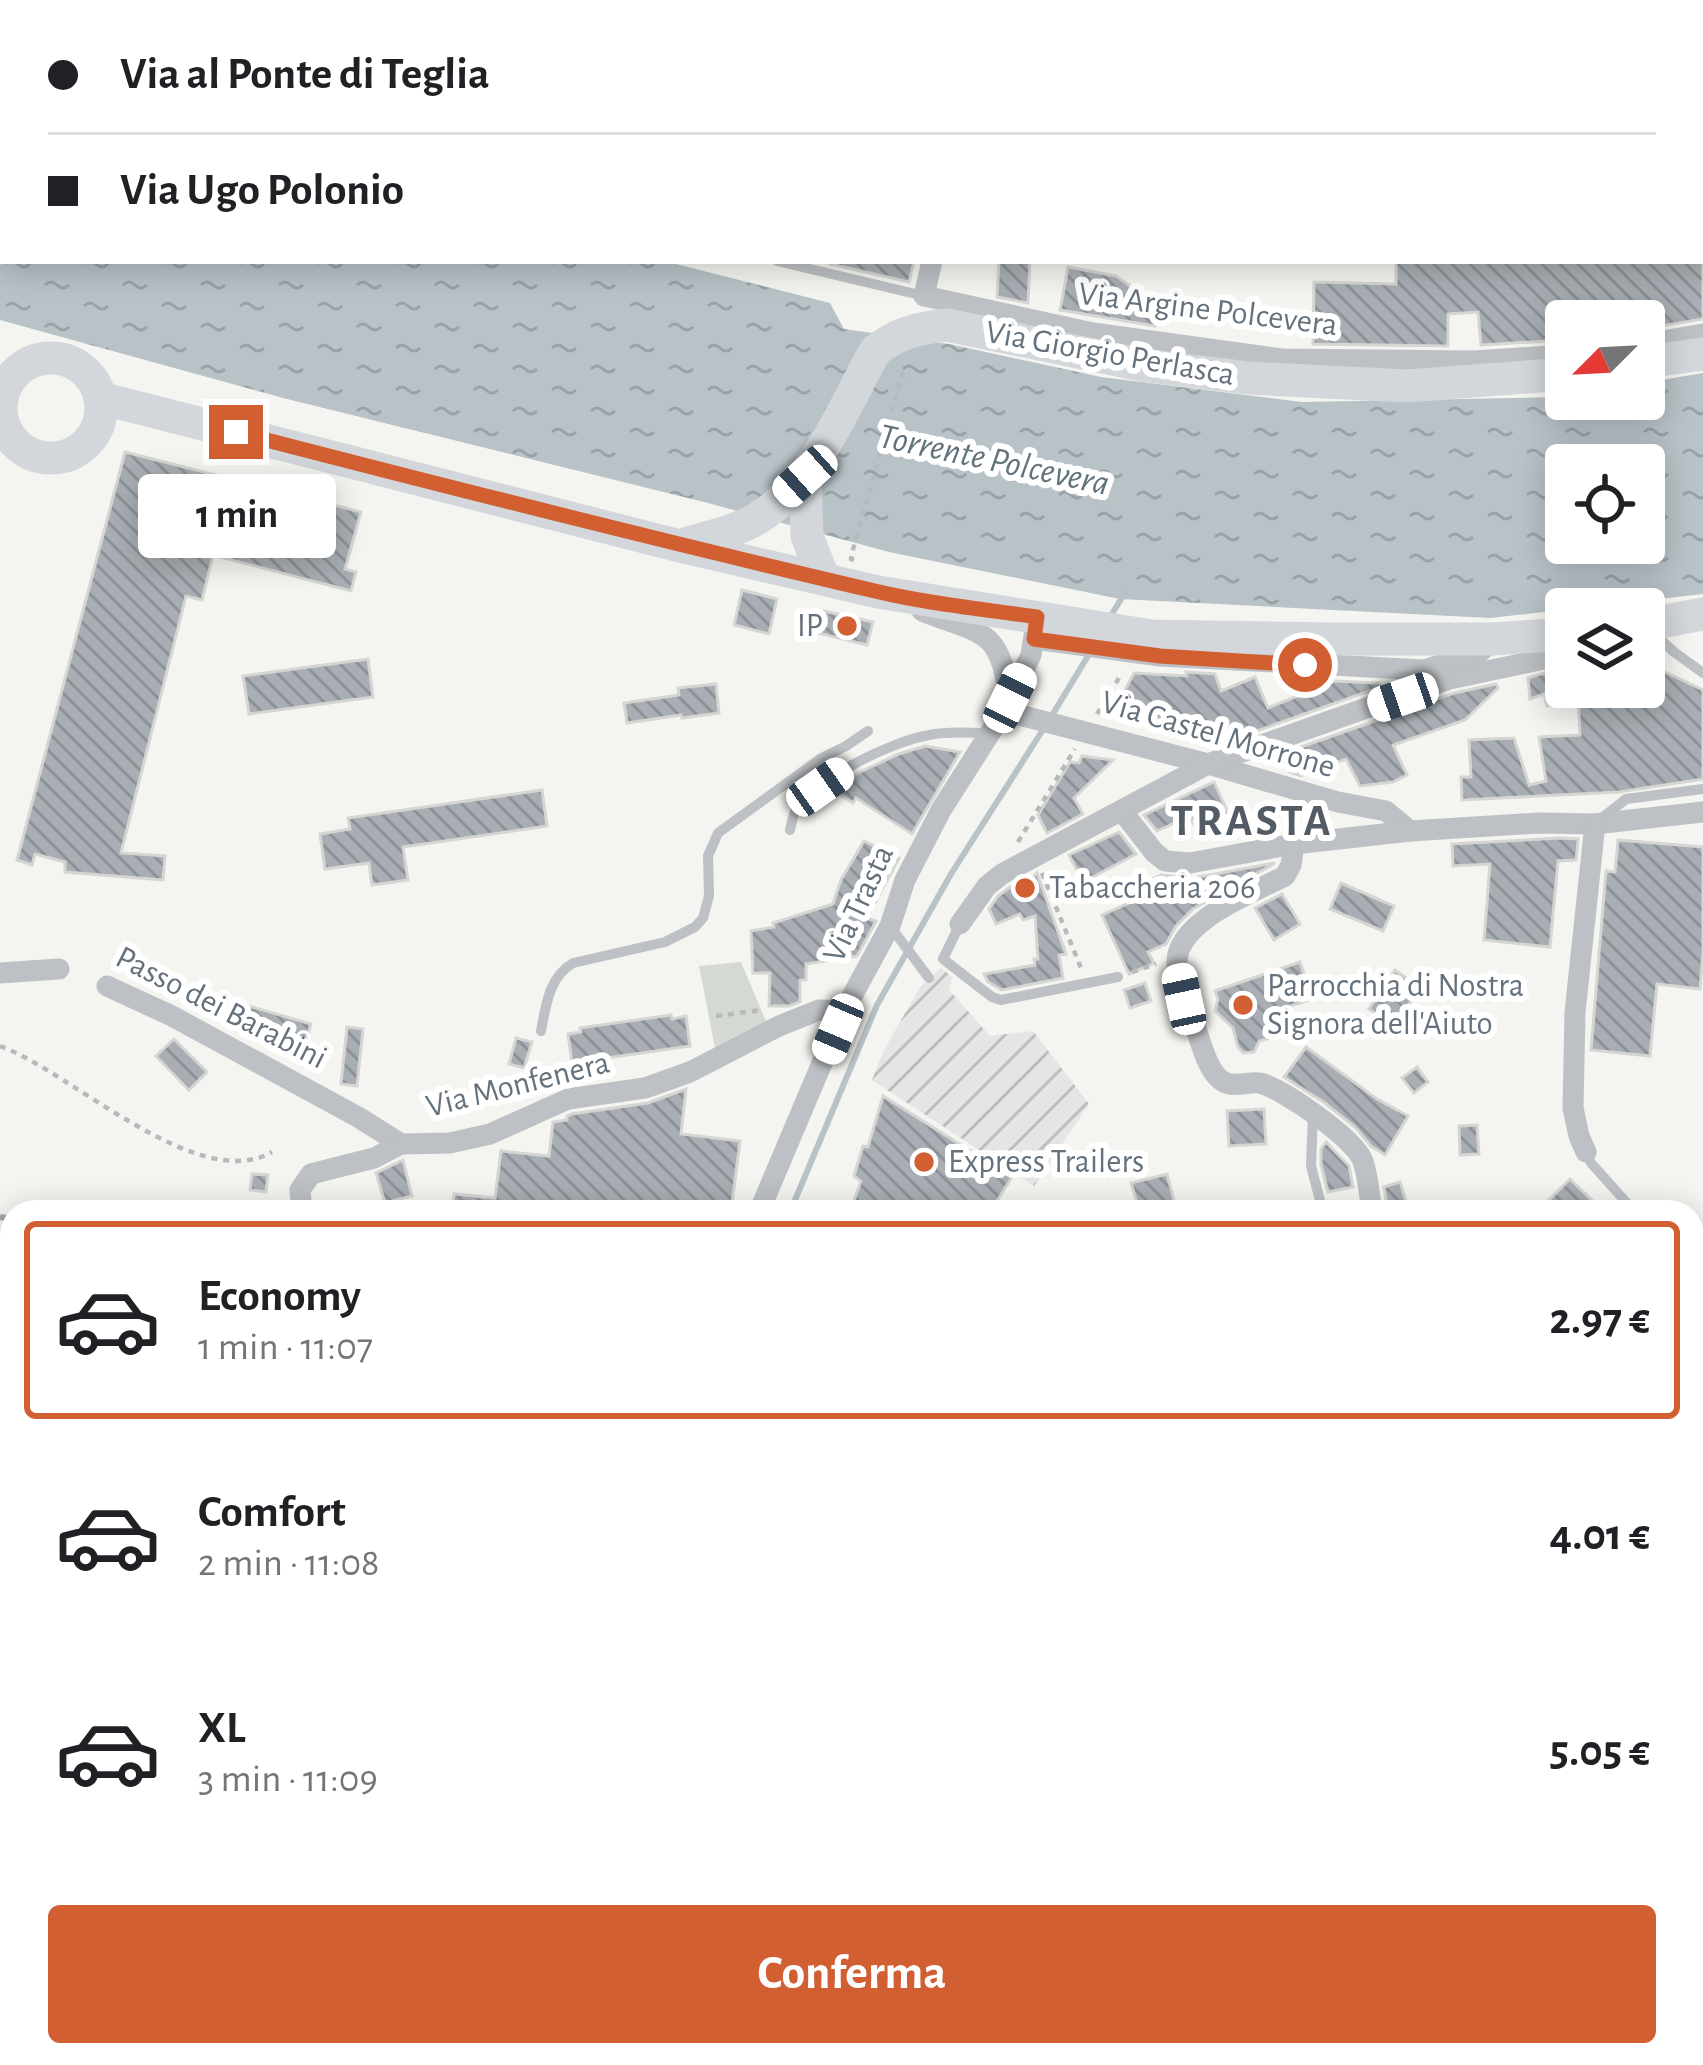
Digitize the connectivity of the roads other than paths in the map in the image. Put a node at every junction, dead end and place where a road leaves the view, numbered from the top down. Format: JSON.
{"nodes":[{"id":1,"x":790,"y":264,"type":"edge"},
{"id":2,"x":931,"y":264,"type":"edge"},
{"id":3,"x":924,"y":296,"type":"junction"},
{"id":4,"x":1703,"y":334,"type":"edge"},
{"id":5,"x":1665,"y":340,"type":"edge"},
{"id":6,"x":1703,"y":354,"type":"edge"},
{"id":7,"x":1545,"y":356,"type":"edge"},
{"id":8,"x":1665,"y":359,"type":"edge"},
{"id":9,"x":11,"y":365,"type":"edge"},
{"id":10,"x":1545,"y":376,"type":"edge"},
{"id":11,"x":98,"y":414,"type":"junction"},
{"id":12,"x":805,"y":476,"type":"junction"},
{"id":13,"x":680,"y":546,"type":"junction"},
{"id":14,"x":819,"y":569,"type":"junction"},
{"id":15,"x":878,"y":592,"type":"junction"},
{"id":16,"x":1703,"y":614,"type":"edge"},
{"id":17,"x":1665,"y":621,"type":"edge"},
{"id":18,"x":1045,"y":630,"type":"junction"},
{"id":19,"x":1493,"y":639,"type":"junction"},
{"id":20,"x":1665,"y":644,"type":"edge"},
{"id":21,"x":1130,"y":645,"type":"junction"},
{"id":22,"x":1545,"y":645,"type":"edge"},
{"id":23,"x":1545,"y":650,"type":"edge"},
{"id":24,"x":1703,"y":673,"type":"edge"},
{"id":25,"x":1423,"y":679,"type":"junction"},
{"id":26,"x":1010,"y":708,"type":"junction"},
{"id":27,"x":868,"y":730,"type":"dead end"},
{"id":28,"x":990,"y":733,"type":"junction"},
{"id":29,"x":1208,"y":764,"type":"junction"},
{"id":30,"x":1703,"y":789,"type":"edge"},
{"id":31,"x":1122,"y":811,"type":"junction"},
{"id":32,"x":1703,"y":812,"type":"edge"},
{"id":33,"x":1595,"y":824,"type":"junction"},
{"id":34,"x":790,"y":830,"type":"dead end"},
{"id":35,"x":1410,"y":831,"type":"junction"},
{"id":36,"x":1294,"y":844,"type":"junction"},
{"id":37,"x":960,"y":924,"type":"joint"},
{"id":38,"x":894,"y":931,"type":"junction"},
{"id":39,"x":58,"y":969,"type":"dead end"},
{"id":40,"x":0,"y":973,"type":"edge"},
{"id":41,"x":1118,"y":977,"type":"road end"},
{"id":42,"x":929,"y":978,"type":"dead end"},
{"id":43,"x":107,"y":986,"type":"dead end"},
{"id":44,"x":844,"y":1011,"type":"junction"},
{"id":45,"x":541,"y":1031,"type":"dead end"},
{"id":46,"x":1313,"y":1113,"type":"junction"},
{"id":47,"x":401,"y":1144,"type":"junction"},
{"id":48,"x":1586,"y":1152,"type":"joint"},
{"id":49,"x":301,"y":1200,"type":"edge"},
{"id":50,"x":764,"y":1200,"type":"edge"},
{"id":51,"x":1320,"y":1200,"type":"edge"},
{"id":52,"x":1371,"y":1200,"type":"edge"},
{"id":53,"x":1624,"y":1200,"type":"edge"}],
"edges":[{"from":1,"to":3,"type":"lane","name":"Via Argine Polcevera"},
{"from":2,"to":3,"type":"street"},
{"from":3,"to":7,"type":"street","name":"Via Argine Polcevera"},
{"from":4,"to":5,"type":"street"},
{"from":6,"to":8,"type":"main road"},
{"from":9,"to":11,"type":"main road"},
{"from":9,"to":11,"type":"main road"},
{"from":10,"to":12,"type":"main road","name":"Via Giorgio Perlasca"},
{"from":11,"to":13,"type":"main road"},
{"from":12,"to":13,"type":"main road","name":"Via Giorgio Perlasca"},
{"from":12,"to":14,"type":"main road"},
{"from":13,"to":14,"type":"main road"},
{"from":14,"to":15,"type":"main road"},
{"from":15,"to":18,"type":"main road"},
{"from":15,"to":26,"type":"street"},
{"from":16,"to":17,"type":"main road"},
{"from":18,"to":21,"type":"main road"},
{"from":18,"to":26,"type":"street","name":"Via Trasta"},
{"from":19,"to":21,"type":"main road"},
{"from":19,"to":22,"type":"main road"},
{"from":19,"to":25,"type":"street"},
{"from":20,"to":24,"type":"lane"},
{"from":21,"to":25,"type":"street"},
{"from":23,"to":25,"type":"street"},
{"from":25,"to":29,"type":"street"},
{"from":26,"to":28,"type":"street","name":"Via Trasta"},
{"from":26,"to":29,"type":"street","name":"Via Castel Morrone"},
{"from":27,"to":45,"type":"lane"},
{"from":28,"to":34,"type":"lane"},
{"from":28,"to":38,"type":"street","name":"Via Trasta"},
{"from":29,"to":31,"type":"street"},
{"from":29,"to":35,"type":"street","name":"Via Castel Morrone"},
{"from":30,"to":33,"type":"lane"},
{"from":31,"to":36,"type":"street","name":"Via Castel Morrone"},
{"from":31,"to":37,"type":"street"},
{"from":32,"to":33,"type":"street","name":"Via Castel Morrone"},
{"from":33,"to":35,"type":"street","name":"Via Castel Morrone"},
{"from":33,"to":48,"type":"street"},
{"from":35,"to":36,"type":"street","name":"Via Castel Morrone"},
{"from":36,"to":46,"type":"street"},
{"from":37,"to":41,"type":"lane"},
{"from":38,"to":42,"type":"lane"},
{"from":38,"to":44,"type":"street","name":"Via Trasta"},
{"from":39,"to":40,"type":"street"},
{"from":43,"to":47,"type":"street","name":"Passo dei Barabini"},
{"from":44,"to":47,"type":"street","name":"Via Monfenera"},
{"from":44,"to":50,"type":"street","name":"Via Trasta"},
{"from":46,"to":51,"type":"lane"},
{"from":46,"to":52,"type":"street"},
{"from":47,"to":49,"type":"street","name":"Via Monfenera"},
{"from":48,"to":53,"type":"lane"}]}
